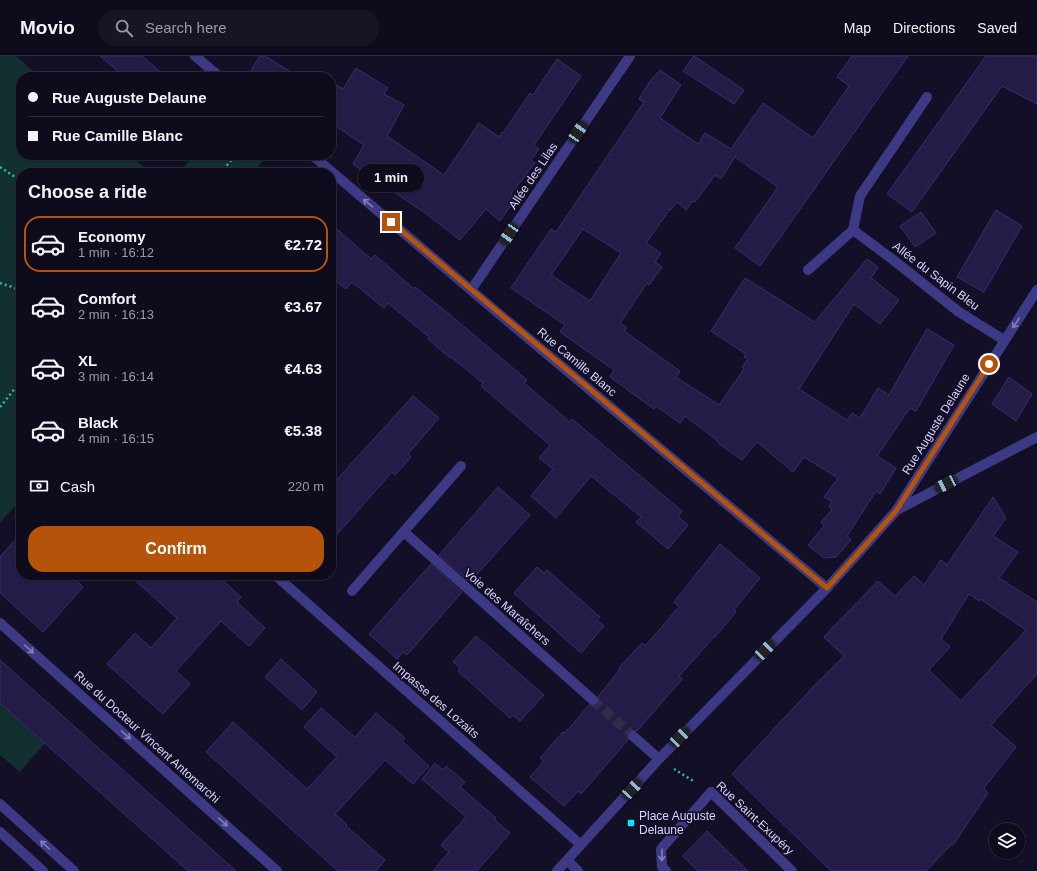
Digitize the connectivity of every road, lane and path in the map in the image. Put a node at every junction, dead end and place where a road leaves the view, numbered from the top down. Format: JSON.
{"nodes":[{"id":1,"x":195,"y":56,"type":"edge"},
{"id":2,"x":630,"y":56,"type":"edge"},
{"id":3,"x":214,"y":72,"type":"edge"},
{"id":4,"x":927,"y":97,"type":"dead end"},
{"id":5,"x":232,"y":160,"type":"edge"},
{"id":6,"x":318,"y":160,"type":"edge"},
{"id":7,"x":0,"y":167,"type":"edge"},
{"id":8,"x":224,"y":168,"type":"edge"},
{"id":9,"x":327,"y":168,"type":"edge"},
{"id":10,"x":336,"y":175,"type":"edge"},
{"id":11,"x":16,"y":177,"type":"edge"},
{"id":12,"x":854,"y":230,"type":"junction"},
{"id":13,"x":808,"y":270,"type":"dead end"},
{"id":14,"x":0,"y":283,"type":"edge"},
{"id":15,"x":16,"y":288,"type":"edge"},
{"id":16,"x":471,"y":290,"type":"junction"},
{"id":17,"x":1037,"y":290,"type":"edge"},
{"id":18,"x":1004,"y":340,"type":"junction"},
{"id":19,"x":16,"y":387,"type":"edge"},
{"id":20,"x":0,"y":407,"type":"edge"},
{"id":21,"x":1037,"y":437,"type":"edge"},
{"id":22,"x":461,"y":466,"type":"dead end"},
{"id":23,"x":896,"y":511,"type":"junction"},
{"id":24,"x":404,"y":532,"type":"junction"},
{"id":25,"x":281,"y":580,"type":"edge"},
{"id":26,"x":827,"y":588,"type":"junction"},
{"id":27,"x":352,"y":591,"type":"dead end"},
{"id":28,"x":0,"y":623,"type":"edge"},
{"id":29,"x":594,"y":700,"type":"tunnel mouth"},
{"id":30,"x":633,"y":736,"type":"tunnel mouth"},
{"id":31,"x":659,"y":759,"type":"junction"},
{"id":32,"x":711,"y":792,"type":"junction"},
{"id":33,"x":0,"y":804,"type":"edge"},
{"id":34,"x":0,"y":832,"type":"edge"},
{"id":35,"x":580,"y":844,"type":"junction"},
{"id":36,"x":567,"y":860,"type":"junction"},
{"id":37,"x":43,"y":871,"type":"edge"},
{"id":38,"x":74,"y":871,"type":"edge"},
{"id":39,"x":277,"y":871,"type":"edge"},
{"id":40,"x":556,"y":871,"type":"edge"},
{"id":41,"x":578,"y":871,"type":"edge"},
{"id":42,"x":666,"y":871,"type":"edge"},
{"id":43,"x":792,"y":871,"type":"edge"}],
"edges":[{"from":1,"to":3,"type":"street"},
{"from":2,"to":16,"type":"street","name":"Allée des Lilas"},
{"from":4,"to":12,"type":"street"},
{"from":5,"to":8,"type":"path"},
{"from":9,"to":6,"type":"street","name":"Rue Camille Blanc","one_way":true},
{"from":7,"to":11,"type":"path"},
{"from":16,"to":10,"type":"street","name":"Rue Camille Blanc","one_way":true},
{"from":12,"to":13,"type":"street"},
{"from":12,"to":18,"type":"street","name":"Allée du Sapin Bleu"},
{"from":14,"to":15,"type":"path"},
{"from":16,"to":26,"type":"street","name":"Rue Camille Blanc"},
{"from":17,"to":18,"type":"street","name":"Rue Auguste Delaune","one_way":true},
{"from":18,"to":23,"type":"street","name":"Rue Auguste Delaune"},
{"from":19,"to":20,"type":"path"},
{"from":21,"to":23,"type":"street","name":"Rue Auguste Delaune"},
{"from":22,"to":24,"type":"street"},
{"from":23,"to":26,"type":"street","name":"Rue Auguste Delaune"},
{"from":24,"to":27,"type":"street"},
{"from":24,"to":29,"type":"street","name":"Voie des Maraîchers"},
{"from":25,"to":35,"type":"street","name":"Impasse des Lozaits"},
{"from":26,"to":31,"type":"street","name":"Rue Auguste Delaune"},
{"from":28,"to":39,"type":"street","name":"Rue du Docteur Vincent Antomarchi","one_way":true},
{"from":30,"to":31,"type":"street"},
{"from":31,"to":32,"type":"path","name":"Rue Saint-Exupéry"},
{"from":31,"to":35,"type":"street","name":"Rue Auguste Delaune"},
{"from":32,"to":42,"type":"street","one_way":true},
{"from":32,"to":43,"type":"street","name":"Rue Saint-Exupéry"},
{"from":38,"to":33,"type":"street","one_way":true},
{"from":34,"to":37,"type":"street"},
{"from":35,"to":36,"type":"street","name":"Rue Auguste Delaune"},
{"from":36,"to":40,"type":"street","name":"Rue Auguste Delaune"},
{"from":36,"to":41,"type":"street"}]}
